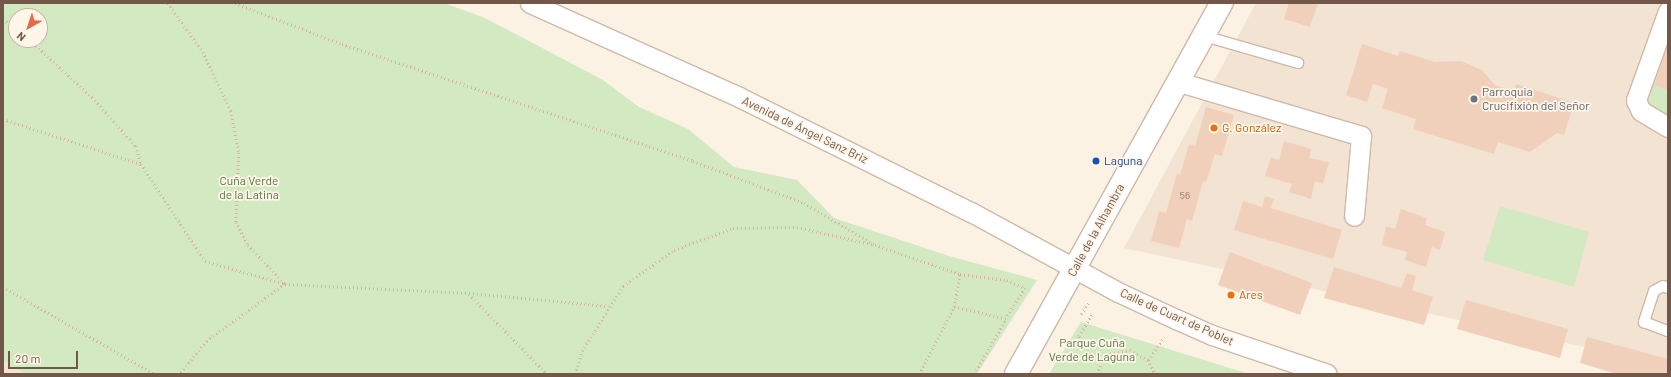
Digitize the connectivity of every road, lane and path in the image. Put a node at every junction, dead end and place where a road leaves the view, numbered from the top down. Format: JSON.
{"nodes":[{"id":1,"x":168,"y":3,"type":"edge"},
{"id":2,"x":235,"y":3,"type":"edge"},
{"id":3,"x":530,"y":3,"type":"edge"},
{"id":4,"x":1222,"y":3,"type":"edge"},
{"id":5,"x":1668,"y":11,"type":"edge"},
{"id":6,"x":1204,"y":36,"type":"junction"},
{"id":7,"x":39,"y":48,"type":"edge"},
{"id":8,"x":1298,"y":63,"type":"dead end"},
{"id":9,"x":1178,"y":82,"type":"junction"},
{"id":10,"x":3,"y":119,"type":"edge"},
{"id":11,"x":1668,"y":127,"type":"edge"},
{"id":12,"x":141,"y":164,"type":"junction"},
{"id":13,"x":1354,"y":216,"type":"dead end"},
{"id":14,"x":875,"y":245,"type":"junction"},
{"id":15,"x":1074,"y":268,"type":"junction"},
{"id":16,"x":960,"y":274,"type":"junction"},
{"id":17,"x":285,"y":284,"type":"junction"},
{"id":18,"x":3,"y":287,"type":"edge"},
{"id":19,"x":1668,"y":288,"type":"edge"},
{"id":20,"x":469,"y":293,"type":"junction"},
{"id":21,"x":608,"y":306,"type":"junction"},
{"id":22,"x":954,"y":308,"type":"junction"},
{"id":23,"x":1092,"y":315,"type":"dead end"},
{"id":24,"x":1006,"y":319,"type":"junction"},
{"id":25,"x":1176,"y":319,"type":"junction"},
{"id":26,"x":1668,"y":331,"type":"edge"},
{"id":27,"x":1102,"y":360,"type":"junction"},
{"id":28,"x":1148,"y":360,"type":"junction"},
{"id":29,"x":156,"y":374,"type":"edge"},
{"id":30,"x":180,"y":374,"type":"edge"},
{"id":31,"x":547,"y":374,"type":"edge"},
{"id":32,"x":575,"y":374,"type":"edge"},
{"id":33,"x":919,"y":374,"type":"edge"},
{"id":34,"x":974,"y":374,"type":"edge"},
{"id":35,"x":1016,"y":374,"type":"edge"},
{"id":36,"x":1096,"y":374,"type":"edge"},
{"id":37,"x":1155,"y":374,"type":"edge"},
{"id":38,"x":1327,"y":374,"type":"edge"}],
"edges":[{"from":1,"to":17,"type":"path"},
{"from":2,"to":14,"type":"path"},
{"from":3,"to":15,"type":"street","name":"Avenida de Ángel Sanz Briz"},
{"from":4,"to":6,"type":"main road","name":"Calle de la Alhambra"},
{"from":5,"to":11,"type":"street"},
{"from":6,"to":8,"type":"lane"},
{"from":6,"to":9,"type":"main road","name":"Calle de la Alhambra"},
{"from":7,"to":12,"type":"path"},
{"from":9,"to":13,"type":"street"},
{"from":9,"to":15,"type":"main road","name":"Calle de la Alhambra"},
{"from":10,"to":12,"type":"path"},
{"from":12,"to":17,"type":"path"},
{"from":14,"to":16,"type":"path"},
{"from":14,"to":21,"type":"path"},
{"from":15,"to":25,"type":"street","name":"Calle de Cuart de Poblet"},
{"from":15,"to":35,"type":"main road","name":"Calle de la Alhambra"},
{"from":16,"to":22,"type":"path"},
{"from":16,"to":24,"type":"path"},
{"from":17,"to":20,"type":"path"},
{"from":17,"to":30,"type":"path"},
{"from":18,"to":29,"type":"path"},
{"from":19,"to":26,"type":"lane"},
{"from":20,"to":21,"type":"path"},
{"from":20,"to":31,"type":"path"},
{"from":21,"to":32,"type":"path"},
{"from":22,"to":24,"type":"path"},
{"from":22,"to":33,"type":"path"},
{"from":23,"to":27,"type":"path"},
{"from":24,"to":34,"type":"path"},
{"from":25,"to":28,"type":"path"},
{"from":25,"to":38,"type":"street","name":"Calle de Cuart de Poblet"},
{"from":27,"to":28,"type":"path"},
{"from":27,"to":36,"type":"path"},
{"from":28,"to":37,"type":"path"}]}
